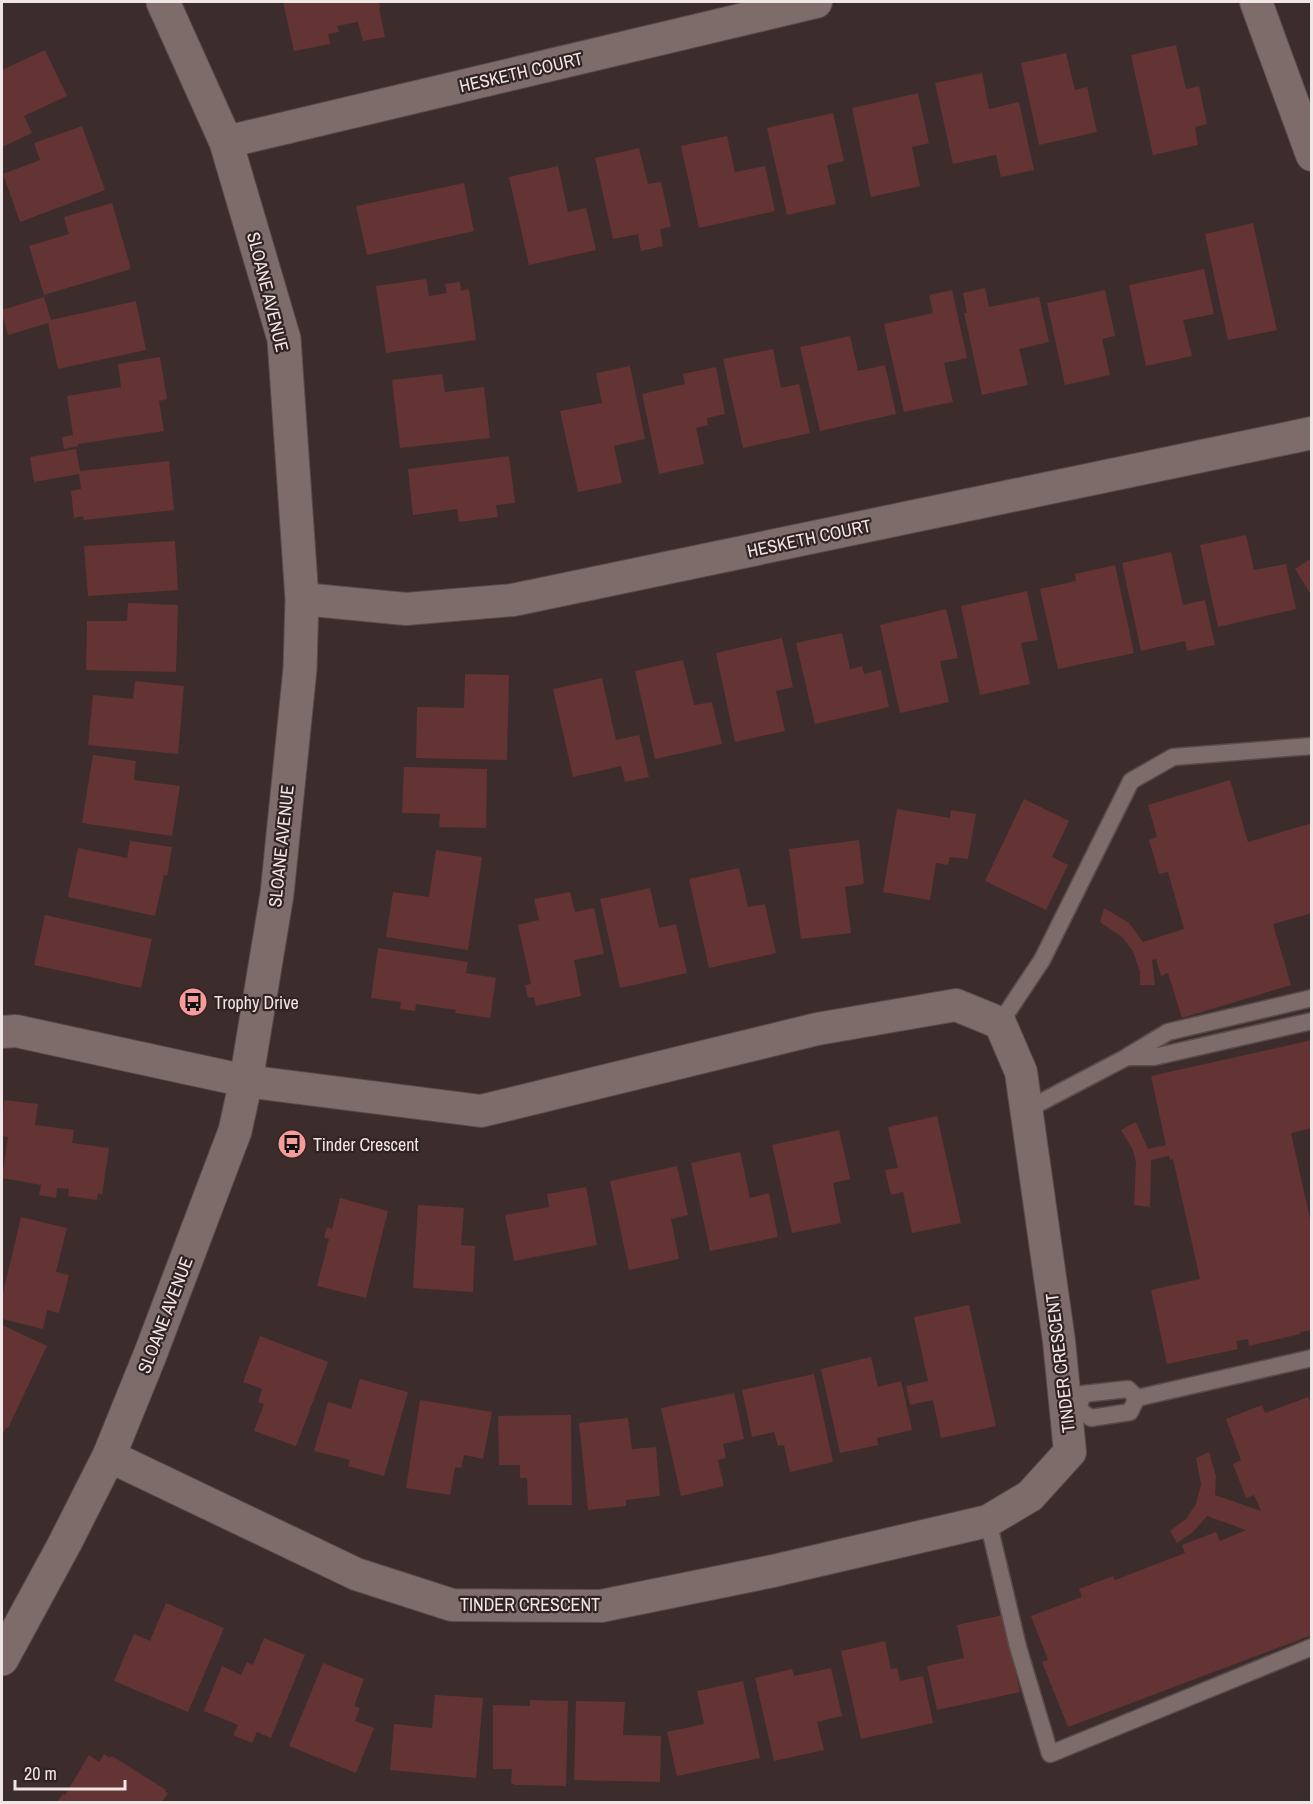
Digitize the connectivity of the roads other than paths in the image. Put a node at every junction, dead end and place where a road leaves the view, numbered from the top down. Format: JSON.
{"nodes":[{"id":1,"x":163,"y":2,"type":"edge"},
{"id":2,"x":816,"y":2,"type":"edge"},
{"id":3,"x":1256,"y":2,"type":"edge"},
{"id":4,"x":226,"y":142,"type":"junction"},
{"id":5,"x":1311,"y":155,"type":"edge"},
{"id":6,"x":1311,"y":433,"type":"edge"},
{"id":7,"x":302,"y":599,"type":"junction"},
{"id":8,"x":1311,"y":746,"type":"edge"},
{"id":9,"x":1311,"y":998,"type":"edge"},
{"id":10,"x":1311,"y":1021,"type":"edge"},
{"id":11,"x":1000,"y":1023,"type":"junction"},
{"id":12,"x":2,"y":1032,"type":"edge"},
{"id":13,"x":1127,"y":1057,"type":"junction"},
{"id":14,"x":246,"y":1081,"type":"junction"},
{"id":15,"x":1026,"y":1110,"type":"junction"},
{"id":16,"x":1311,"y":1358,"type":"edge"},
{"id":17,"x":1137,"y":1398,"type":"junction"},
{"id":18,"x":1072,"y":1409,"type":"junction"},
{"id":19,"x":109,"y":1456,"type":"junction"},
{"id":20,"x":988,"y":1521,"type":"junction"},
{"id":21,"x":1311,"y":1647,"type":"edge"},
{"id":22,"x":2,"y":1659,"type":"edge"}],
"edges":[{"from":1,"to":4,"type":"street","name":"SLOANE AVENUE"},
{"from":2,"to":4,"type":"street","name":"HESKETH COURT"},
{"from":3,"to":5,"type":"street"},
{"from":4,"to":7,"type":"street","name":"SLOANE AVENUE"},
{"from":6,"to":7,"type":"street","name":"HESKETH COURT"},
{"from":7,"to":14,"type":"street","name":"SLOANE AVENUE"},
{"from":8,"to":11,"type":"lane"},
{"from":9,"to":13,"type":"lane"},
{"from":10,"to":13,"type":"lane"},
{"from":11,"to":14,"type":"street"},
{"from":11,"to":15,"type":"street","name":"TINDER CRESCENT"},
{"from":12,"to":14,"type":"street"},
{"from":13,"to":15,"type":"lane"},
{"from":14,"to":19,"type":"street","name":"SLOANE AVENUE"},
{"from":15,"to":18,"type":"street","name":"TINDER CRESCENT"},
{"from":16,"to":17,"type":"lane"},
{"from":17,"to":18,"type":"lane"},
{"from":17,"to":18,"type":"lane"},
{"from":18,"to":20,"type":"street","name":"TINDER CRESCENT"},
{"from":19,"to":20,"type":"street","name":"TINDER CRESCENT"},
{"from":19,"to":22,"type":"street","name":"SLOANE AVENUE"},
{"from":20,"to":21,"type":"lane"}]}
